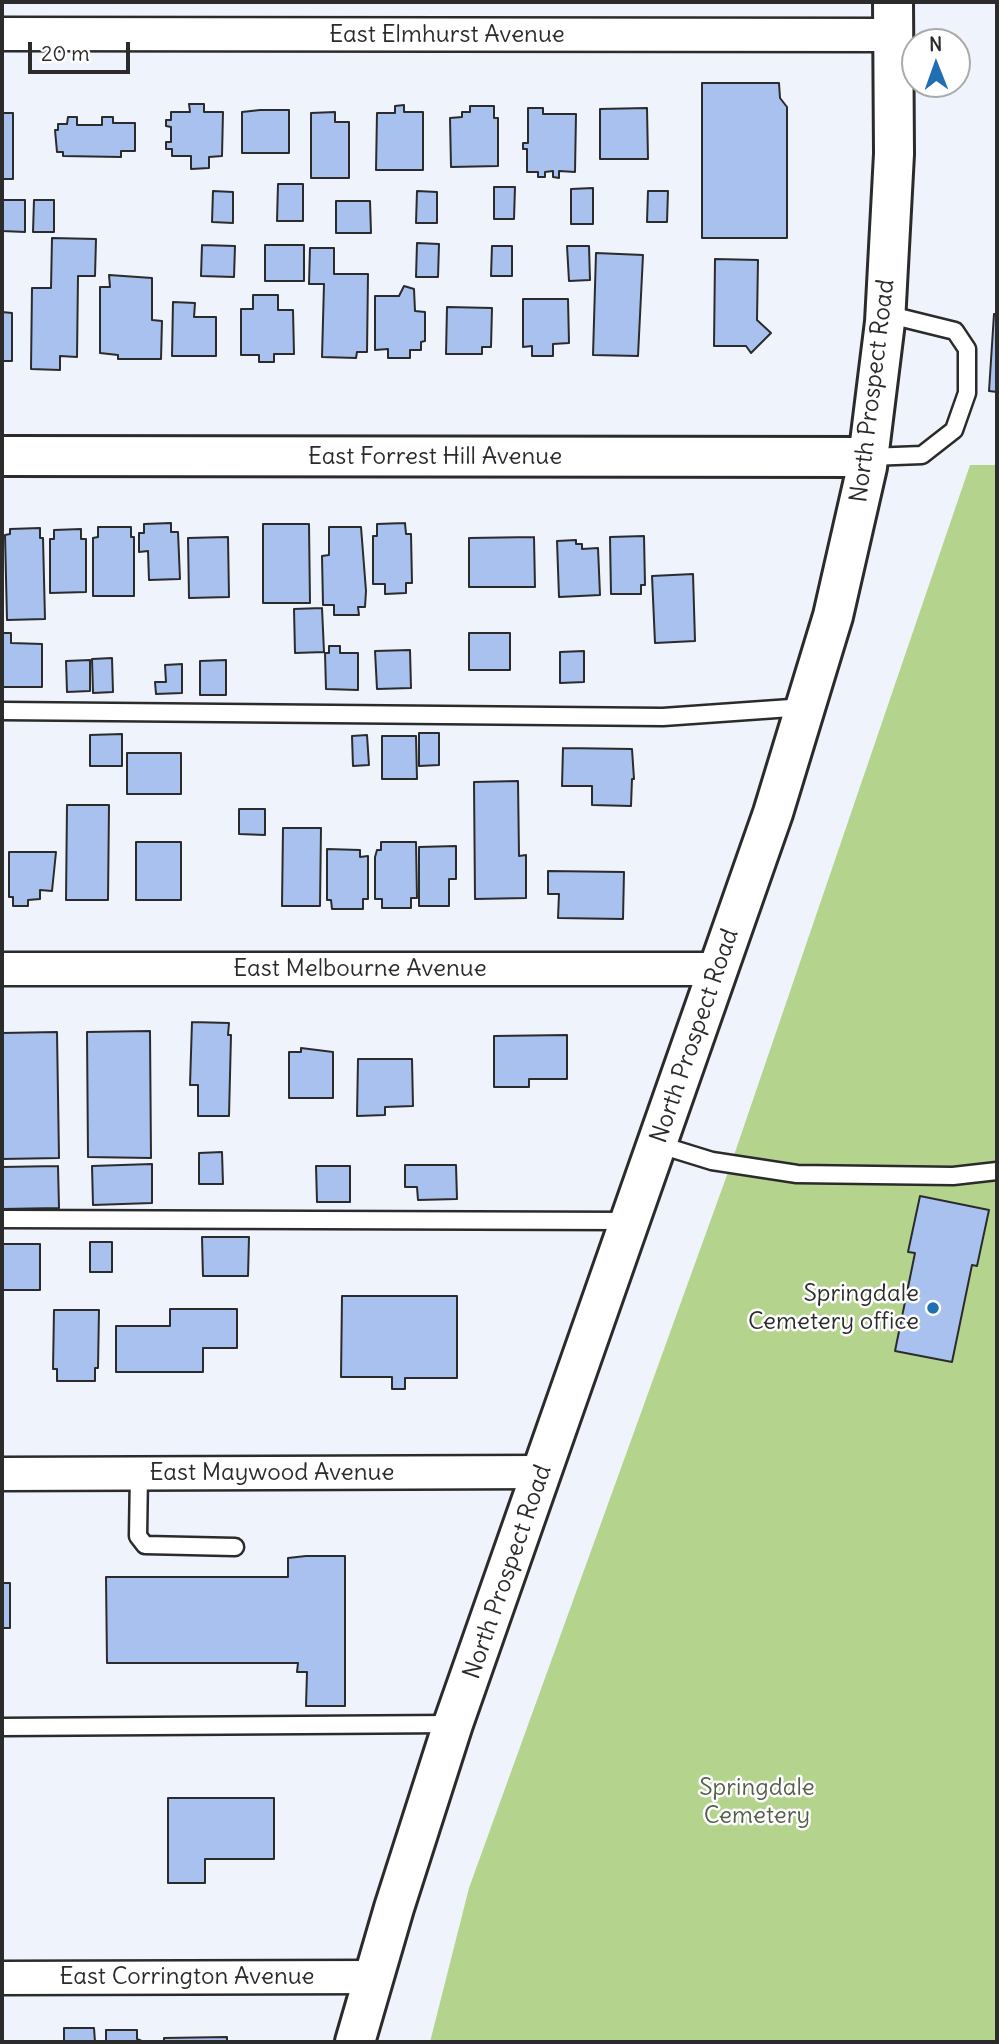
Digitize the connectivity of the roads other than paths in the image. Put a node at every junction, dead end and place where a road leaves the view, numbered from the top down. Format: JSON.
{"nodes":[{"id":1,"x":893,"y":19,"type":"edge"},
{"id":2,"x":2,"y":34,"type":"edge"},
{"id":3,"x":886,"y":314,"type":"junction"},
{"id":4,"x":2,"y":456,"type":"edge"},
{"id":5,"x":869,"y":457,"type":"junction"},
{"id":6,"x":808,"y":706,"type":"junction"},
{"id":7,"x":2,"y":710,"type":"edge"},
{"id":8,"x":2,"y":969,"type":"edge"},
{"id":9,"x":719,"y":969,"type":"junction"},
{"id":10,"x":657,"y":1144,"type":"junction"},
{"id":11,"x":997,"y":1171,"type":"edge"},
{"id":12,"x":2,"y":1219,"type":"edge"},
{"id":13,"x":630,"y":1221,"type":"junction"},
{"id":14,"x":542,"y":1472,"type":"junction"},
{"id":15,"x":139,"y":1473,"type":"junction"},
{"id":16,"x":2,"y":1474,"type":"edge"},
{"id":17,"x":235,"y":1547,"type":"dead end"},
{"id":18,"x":453,"y":1724,"type":"junction"},
{"id":19,"x":2,"y":1727,"type":"edge"},
{"id":20,"x":373,"y":1977,"type":"junction"},
{"id":21,"x":2,"y":1978,"type":"edge"},
{"id":22,"x":355,"y":2042,"type":"edge"}],
"edges":[{"from":1,"to":2,"type":"street","name":"East Elmhurst Avenue"},
{"from":1,"to":3,"type":"main road","name":"North Prospect Road"},
{"from":3,"to":5,"type":"main road","name":"North Prospect Road"},
{"from":3,"to":5,"type":"lane"},
{"from":4,"to":5,"type":"main road","name":"East Forrest Hill Avenue"},
{"from":5,"to":6,"type":"main road","name":"North Prospect Road"},
{"from":6,"to":7,"type":"lane"},
{"from":6,"to":9,"type":"main road","name":"North Prospect Road"},
{"from":8,"to":9,"type":"street","name":"East Melbourne Avenue"},
{"from":9,"to":10,"type":"main road","name":"North Prospect Road"},
{"from":10,"to":11,"type":"lane"},
{"from":10,"to":13,"type":"main road","name":"North Prospect Road"},
{"from":12,"to":13,"type":"lane"},
{"from":13,"to":14,"type":"main road","name":"North Prospect Road"},
{"from":14,"to":15,"type":"street","name":"East Maywood Avenue"},
{"from":14,"to":18,"type":"main road","name":"North Prospect Road"},
{"from":15,"to":16,"type":"street","name":"East Maywood Avenue"},
{"from":15,"to":17,"type":"lane"},
{"from":18,"to":19,"type":"lane"},
{"from":18,"to":20,"type":"main road","name":"North Prospect Road"},
{"from":20,"to":21,"type":"street","name":"East Corrington Avenue"},
{"from":20,"to":22,"type":"main road","name":"North Prospect Road"}]}
